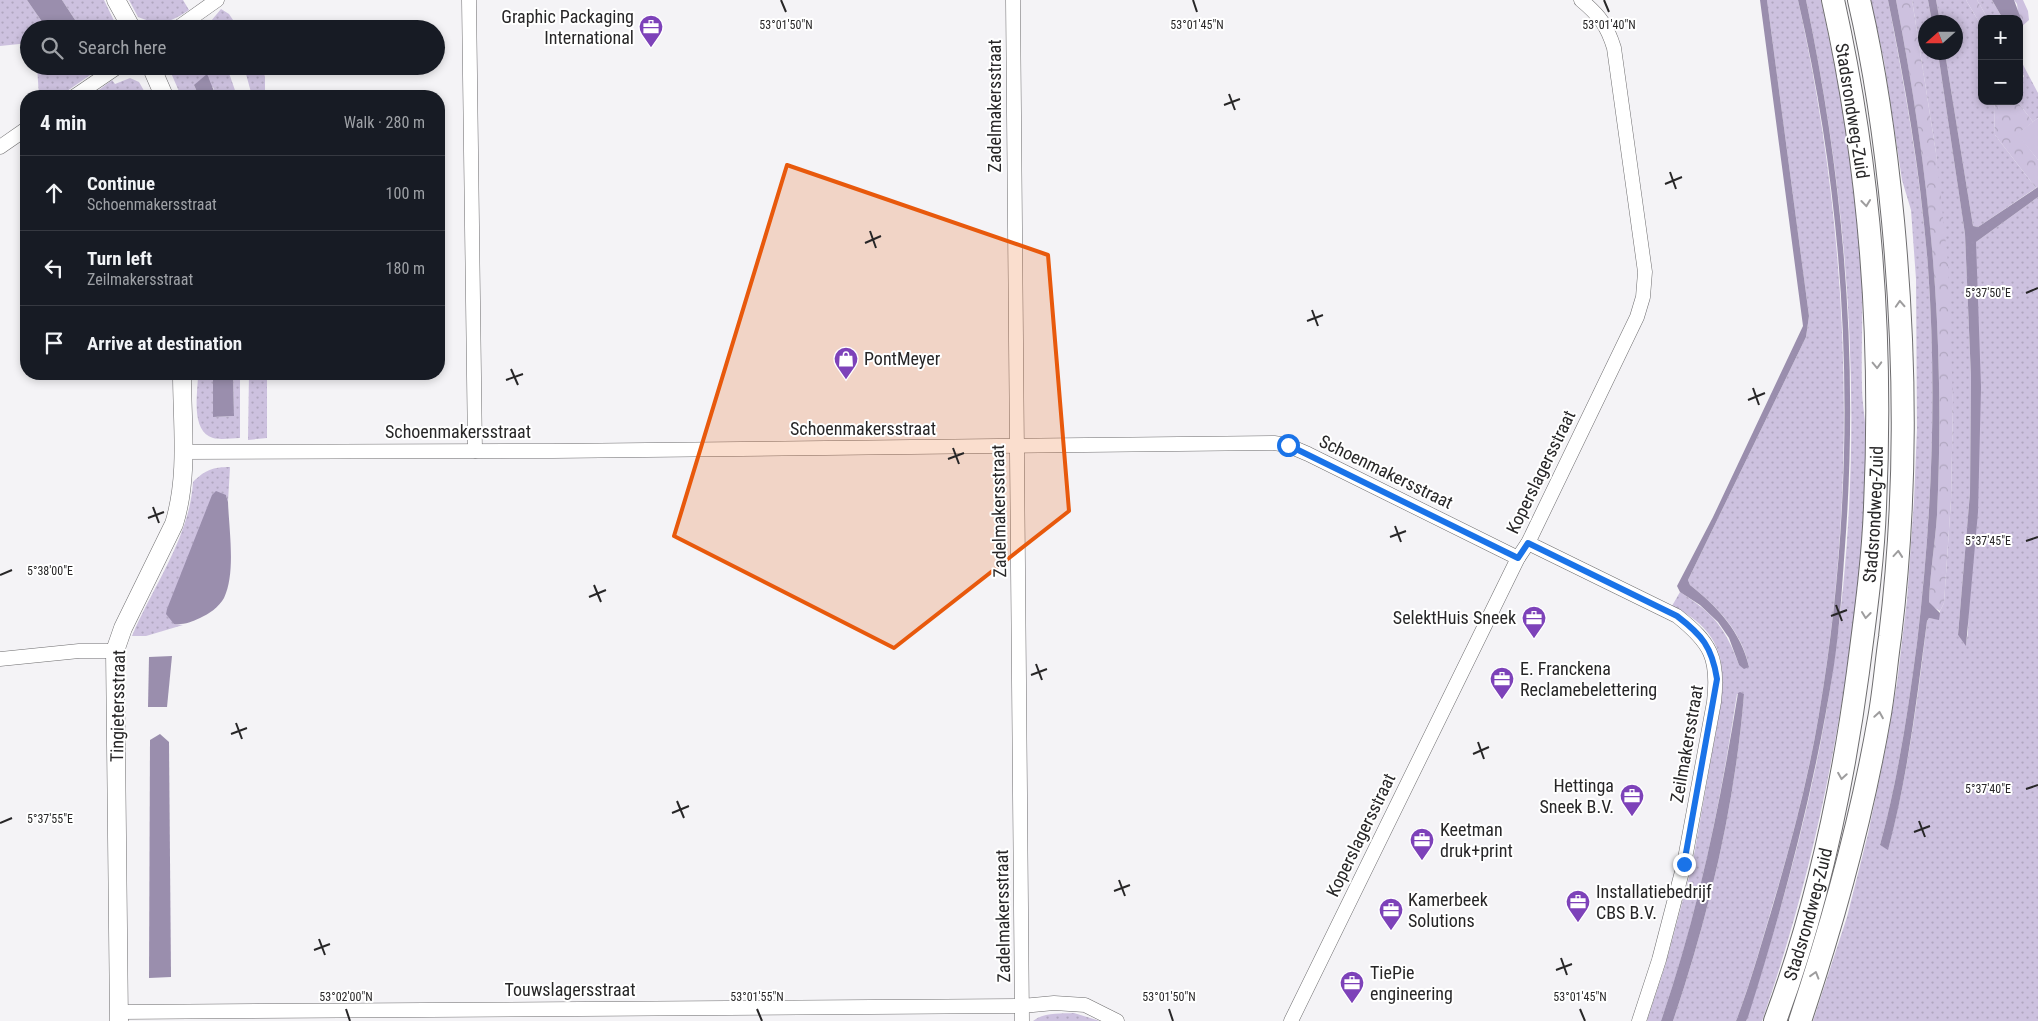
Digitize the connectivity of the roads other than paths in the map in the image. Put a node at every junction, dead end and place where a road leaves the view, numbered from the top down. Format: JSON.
{"nodes":[{"id":1,"x":116,"y":0,"type":"edge"},
{"id":2,"x":217,"y":0,"type":"edge"},
{"id":3,"x":469,"y":0,"type":"edge"},
{"id":4,"x":1013,"y":0,"type":"edge"},
{"id":5,"x":1581,"y":0,"type":"edge"},
{"id":6,"x":1833,"y":0,"type":"edge"},
{"id":7,"x":1859,"y":0,"type":"edge"},
{"id":8,"x":127,"y":20,"type":"edge"},
{"id":9,"x":189,"y":20,"type":"edge"},
{"id":10,"x":106,"y":75,"type":"edge"},
{"id":11,"x":155,"y":75,"type":"edge"},
{"id":12,"x":84,"y":90,"type":"edge"},
{"id":13,"x":161,"y":90,"type":"edge"},
{"id":14,"x":20,"y":133,"type":"edge"},
{"id":15,"x":0,"y":147,"type":"edge"},
{"id":16,"x":182,"y":380,"type":"edge"},
{"id":17,"x":1017,"y":447,"type":"junction"},
{"id":18,"x":476,"y":451,"type":"junction"},
{"id":19,"x":182,"y":452,"type":"junction"},
{"id":20,"x":1528,"y":543,"type":"junction"},
{"id":21,"x":1518,"y":558,"type":"junction"},
{"id":22,"x":116,"y":651,"type":"junction"},
{"id":23,"x":0,"y":659,"type":"edge"},
{"id":24,"x":1022,"y":1006,"type":"junction"},
{"id":25,"x":119,"y":1017,"type":"edge"},
{"id":26,"x":1022,"y":1021,"type":"edge"},
{"id":27,"x":1117,"y":1021,"type":"edge"},
{"id":28,"x":1290,"y":1021,"type":"edge"},
{"id":29,"x":1639,"y":1021,"type":"edge"},
{"id":30,"x":1775,"y":1021,"type":"edge"},
{"id":31,"x":1800,"y":1021,"type":"edge"}],
"edges":[{"from":1,"to":8,"type":"street"},
{"from":2,"to":9,"type":"street"},
{"from":3,"to":18,"type":"street"},
{"from":4,"to":17,"type":"street","name":"Zadelmakersstraat"},
{"from":5,"to":20,"type":"street","name":"Koperslagersstraat"},
{"from":6,"to":30,"type":"highway","name":"Stadsrondweg-Zuid","one_way":true},
{"from":31,"to":7,"type":"highway","name":"Stadsrondweg-Zuid","one_way":true},
{"from":10,"to":12,"type":"street"},
{"from":11,"to":13,"type":"street"},
{"from":14,"to":15,"type":"street"},
{"from":16,"to":19,"type":"street","name":"Tingietersstraat"},
{"from":17,"to":18,"type":"street","name":"Schoenmakersstraat"},
{"from":17,"to":21,"type":"street","name":"Schoenmakersstraat"},
{"from":17,"to":24,"type":"street","name":"Zadelmakersstraat"},
{"from":18,"to":19,"type":"street","name":"Schoenmakersstraat"},
{"from":19,"to":22,"type":"street","name":"Tingietersstraat"},
{"from":20,"to":21,"type":"street","name":"Koperslagersstraat"},
{"from":20,"to":29,"type":"street","name":"Zeilmakersstraat"},
{"from":21,"to":28,"type":"street","name":"Koperslagersstraat"},
{"from":22,"to":23,"type":"street"},
{"from":22,"to":25,"type":"street","name":"Tingietersstraat"},
{"from":24,"to":25,"type":"street","name":"Touwslagersstraat"},
{"from":24,"to":26,"type":"street","name":"Zadelmakersstraat"},
{"from":24,"to":27,"type":"street"}]}
